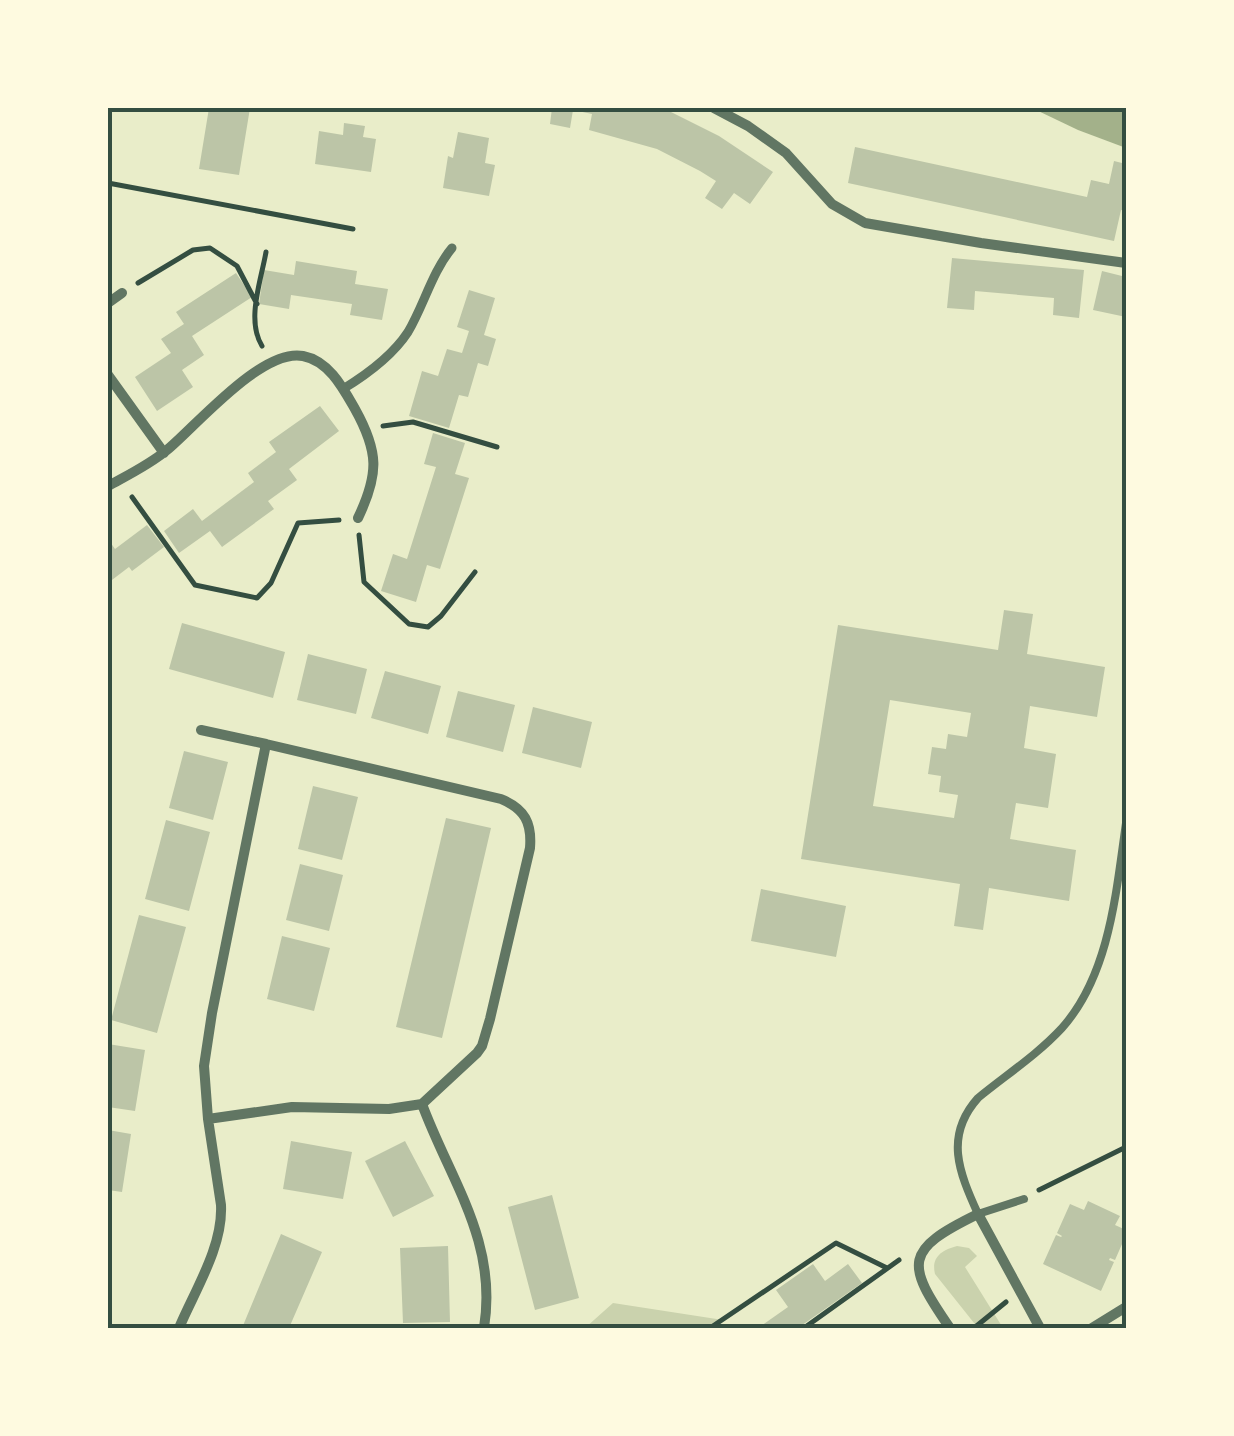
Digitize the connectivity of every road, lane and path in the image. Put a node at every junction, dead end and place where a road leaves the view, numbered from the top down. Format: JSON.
{"nodes":[{"id":1,"x":714,"y":108,"type":"edge"},
{"id":2,"x":108,"y":183,"type":"edge"},
{"id":3,"x":353,"y":229,"type":"dead end"},
{"id":4,"x":452,"y":248,"type":"dead end"},
{"id":5,"x":266,"y":252,"type":"dead end"},
{"id":6,"x":1126,"y":263,"type":"edge"},
{"id":7,"x":122,"y":292,"type":"joint"},
{"id":8,"x":108,"y":303,"type":"edge"},
{"id":9,"x":257,"y":304,"type":"junction"},
{"id":10,"x":272,"y":361,"type":"junction"},
{"id":11,"x":108,"y":375,"type":"edge"},
{"id":12,"x":343,"y":389,"type":"junction"},
{"id":13,"x":366,"y":428,"type":"junction"},
{"id":14,"x":497,"y":447,"type":"dead end"},
{"id":15,"x":164,"y":453,"type":"junction"},
{"id":16,"x":119,"y":480,"type":"junction"},
{"id":17,"x":108,"y":486,"type":"edge"},
{"id":18,"x":358,"y":518,"type":"junction"},
{"id":19,"x":475,"y":572,"type":"dead end"},
{"id":20,"x":201,"y":730,"type":"dead end"},
{"id":21,"x":266,"y":744,"type":"junction"},
{"id":22,"x":1126,"y":823,"type":"edge"},
{"id":23,"x":422,"y":1104,"type":"junction"},
{"id":24,"x":208,"y":1119,"type":"junction"},
{"id":25,"x":1126,"y":1147,"type":"edge"},
{"id":26,"x":1024,"y":1199,"type":"joint"},
{"id":27,"x":978,"y":1214,"type":"junction"},
{"id":28,"x":924,"y":1249,"type":"junction"},
{"id":29,"x":887,"y":1268,"type":"junction"},
{"id":30,"x":1019,"y":1290,"type":"junction"},
{"id":31,"x":1126,"y":1306,"type":"edge"},
{"id":32,"x":179,"y":1328,"type":"edge"},
{"id":33,"x":484,"y":1328,"type":"edge"},
{"id":34,"x":710,"y":1328,"type":"edge"},
{"id":35,"x":804,"y":1328,"type":"edge"},
{"id":36,"x":950,"y":1328,"type":"edge"},
{"id":37,"x":974,"y":1328,"type":"edge"},
{"id":38,"x":1040,"y":1328,"type":"edge"},
{"id":39,"x":1092,"y":1328,"type":"edge"}],
"edges":[{"from":1,"to":6,"type":"street"},
{"from":2,"to":3,"type":"path"},
{"from":4,"to":12,"type":"street"},
{"from":5,"to":9,"type":"path"},
{"from":7,"to":8,"type":"street"},
{"from":7,"to":9,"type":"path"},
{"from":9,"to":10,"type":"path"},
{"from":10,"to":12,"type":"street"},
{"from":10,"to":15,"type":"street"},
{"from":11,"to":15,"type":"street"},
{"from":12,"to":13,"type":"street"},
{"from":13,"to":14,"type":"path"},
{"from":13,"to":18,"type":"street"},
{"from":15,"to":16,"type":"street"},
{"from":16,"to":17,"type":"street"},
{"from":16,"to":18,"type":"path"},
{"from":18,"to":19,"type":"path"},
{"from":20,"to":21,"type":"street"},
{"from":21,"to":23,"type":"street"},
{"from":21,"to":24,"type":"street"},
{"from":22,"to":27,"type":"lane"},
{"from":23,"to":24,"type":"street"},
{"from":23,"to":33,"type":"street"},
{"from":24,"to":32,"type":"street"},
{"from":25,"to":26,"type":"path"},
{"from":26,"to":27,"type":"lane"},
{"from":27,"to":28,"type":"street"},
{"from":27,"to":30,"type":"street"},
{"from":28,"to":29,"type":"path"},
{"from":28,"to":36,"type":"street"},
{"from":29,"to":34,"type":"path"},
{"from":29,"to":35,"type":"path"},
{"from":30,"to":37,"type":"path"},
{"from":30,"to":38,"type":"street"},
{"from":31,"to":39,"type":"street"}]}
